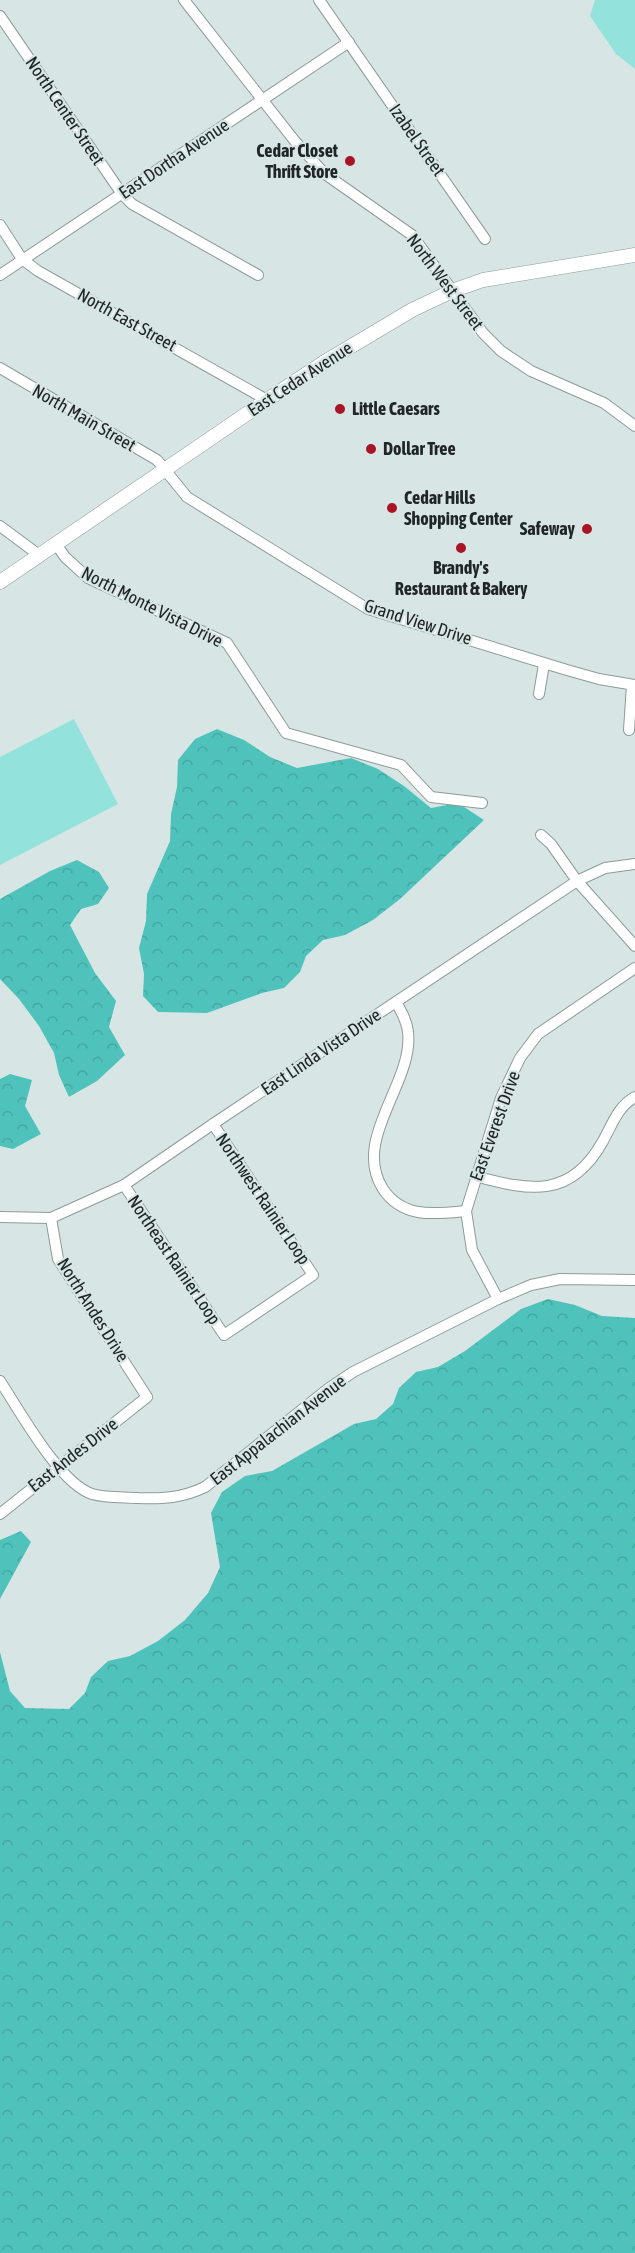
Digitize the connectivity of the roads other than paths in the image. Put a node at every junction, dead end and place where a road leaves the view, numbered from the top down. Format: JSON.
{"nodes":[{"id":1,"x":184,"y":0,"type":"edge"},
{"id":2,"x":319,"y":0,"type":"edge"},
{"id":3,"x":0,"y":16,"type":"edge"},
{"id":4,"x":349,"y":42,"type":"junction"},
{"id":5,"x":262,"y":100,"type":"junction"},
{"id":6,"x":122,"y":194,"type":"junction"},
{"id":7,"x":0,"y":225,"type":"edge"},
{"id":8,"x":485,"y":239,"type":"dead end"},
{"id":9,"x":635,"y":255,"type":"edge"},
{"id":10,"x":22,"y":259,"type":"junction"},
{"id":11,"x":0,"y":275,"type":"edge"},
{"id":12,"x":258,"y":275,"type":"dead end"},
{"id":13,"x":452,"y":291,"type":"junction"},
{"id":14,"x":0,"y":368,"type":"edge"},
{"id":15,"x":267,"y":400,"type":"junction"},
{"id":16,"x":635,"y":426,"type":"edge"},
{"id":17,"x":165,"y":471,"type":"junction"},
{"id":18,"x":0,"y":526,"type":"edge"},
{"id":19,"x":56,"y":544,"type":"junction"},
{"id":20,"x":39,"y":555,"type":"junction"},
{"id":21,"x":0,"y":582,"type":"edge"},
{"id":22,"x":544,"y":664,"type":"junction"},
{"id":23,"x":634,"y":685,"type":"edge"},
{"id":24,"x":539,"y":694,"type":"dead end"},
{"id":25,"x":629,"y":730,"type":"dead end"},
{"id":26,"x":482,"y":803,"type":"dead end"},
{"id":27,"x":541,"y":835,"type":"dead end"},
{"id":28,"x":635,"y":864,"type":"edge"},
{"id":29,"x":576,"y":881,"type":"junction"},
{"id":30,"x":635,"y":946,"type":"edge"},
{"id":31,"x":635,"y":968,"type":"edge"},
{"id":32,"x":396,"y":1002,"type":"junction"},
{"id":33,"x":635,"y":1097,"type":"edge"},
{"id":34,"x":213,"y":1124,"type":"junction"},
{"id":35,"x":475,"y":1176,"type":"junction"},
{"id":36,"x":124,"y":1185,"type":"junction"},
{"id":37,"x":466,"y":1211,"type":"junction"},
{"id":38,"x":0,"y":1217,"type":"edge"},
{"id":39,"x":51,"y":1218,"type":"junction"},
{"id":40,"x":635,"y":1280,"type":"edge"},
{"id":41,"x":498,"y":1299,"type":"junction"},
{"id":42,"x":224,"y":1335,"type":"joint"},
{"id":43,"x":0,"y":1382,"type":"edge"},
{"id":44,"x":147,"y":1397,"type":"joint"},
{"id":45,"x":57,"y":1466,"type":"junction"},
{"id":46,"x":0,"y":1514,"type":"edge"}],
"edges":[{"from":1,"to":5,"type":"street","name":"North West Street"},
{"from":2,"to":4,"type":"street","name":"Izabel Street"},
{"from":3,"to":6,"type":"street","name":"North Center Street"},
{"from":4,"to":5,"type":"street","name":"East Dortha Avenue"},
{"from":4,"to":8,"type":"street","name":"Izabel Street"},
{"from":5,"to":6,"type":"street","name":"East Dortha Avenue"},
{"from":5,"to":13,"type":"street","name":"North West Street"},
{"from":6,"to":10,"type":"street","name":"East Dortha Avenue"},
{"from":6,"to":12,"type":"street","name":"North Center Street"},
{"from":7,"to":10,"type":"street","name":"North East Street"},
{"from":9,"to":13,"type":"main road","name":"East Cedar Avenue"},
{"from":10,"to":11,"type":"street","name":"East Dortha Avenue"},
{"from":10,"to":15,"type":"street","name":"North East Street"},
{"from":13,"to":15,"type":"main road","name":"East Cedar Avenue"},
{"from":13,"to":16,"type":"street","name":"North West Street"},
{"from":14,"to":17,"type":"street","name":"North Main Street"},
{"from":15,"to":17,"type":"main road","name":"East Cedar Avenue"},
{"from":17,"to":19,"type":"main road","name":"East Cedar Avenue"},
{"from":17,"to":22,"type":"street","name":"Grand View Drive"},
{"from":18,"to":20,"type":"street"},
{"from":19,"to":20,"type":"main road","name":"East Cedar Avenue"},
{"from":19,"to":26,"type":"street","name":"North Monte Vista Drive"},
{"from":20,"to":21,"type":"main road","name":"East Cedar Avenue"},
{"from":22,"to":23,"type":"street","name":"Grand View Drive"},
{"from":22,"to":24,"type":"street"},
{"from":23,"to":25,"type":"street"},
{"from":27,"to":29,"type":"street"},
{"from":28,"to":29,"type":"street","name":"East Linda Vista Drive"},
{"from":29,"to":30,"type":"street"},
{"from":29,"to":32,"type":"street","name":"East Linda Vista Drive"},
{"from":31,"to":35,"type":"street","name":"East Everest Drive"},
{"from":32,"to":34,"type":"street","name":"East Linda Vista Drive"},
{"from":32,"to":37,"type":"street"},
{"from":33,"to":35,"type":"street"},
{"from":34,"to":36,"type":"street","name":"East Linda Vista Drive"},
{"from":34,"to":42,"type":"street","name":"Northwest Rainier Loop"},
{"from":35,"to":37,"type":"street","name":"East Everest Drive"},
{"from":36,"to":39,"type":"street","name":"East Linda Vista Drive"},
{"from":36,"to":42,"type":"street","name":"Northeast Rainier Loop"},
{"from":37,"to":41,"type":"street","name":"East Everest Drive"},
{"from":38,"to":39,"type":"street","name":"East Linda Vista Drive"},
{"from":39,"to":44,"type":"street","name":"North Andes Drive"},
{"from":40,"to":41,"type":"street","name":"East Appalachian Avenue"},
{"from":41,"to":45,"type":"street","name":"East Appalachian Avenue"},
{"from":43,"to":45,"type":"street","name":"East Appalachian Avenue"},
{"from":44,"to":45,"type":"street","name":"East Andes Drive"},
{"from":45,"to":46,"type":"street","name":"East Andes Drive"}]}
